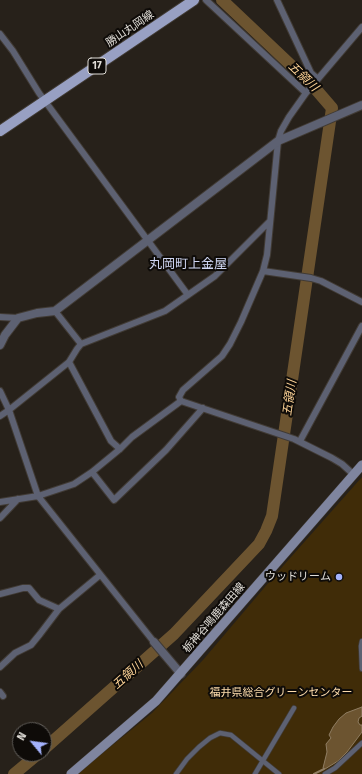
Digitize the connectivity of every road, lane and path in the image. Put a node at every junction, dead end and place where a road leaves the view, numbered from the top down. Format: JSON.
{"nodes":[{"id":1,"x":194,"y":0,"type":"edge"},
{"id":2,"x":206,"y":0,"type":"edge"},
{"id":3,"x":277,"y":0,"type":"edge"},
{"id":4,"x":362,"y":27,"type":"edge"},
{"id":5,"x":0,"y":34,"type":"edge"},
{"id":6,"x":318,"y":79,"type":"junction"},
{"id":7,"x":306,"y":93,"type":"junction"},
{"id":8,"x":46,"y":101,"type":"junction"},
{"id":9,"x":362,"y":105,"type":"edge"},
{"id":10,"x":0,"y":131,"type":"edge"},
{"id":11,"x":278,"y":141,"type":"junction"},
{"id":12,"x":270,"y":221,"type":"junction"},
{"id":13,"x":148,"y":241,"type":"junction"},
{"id":14,"x":263,"y":271,"type":"junction"},
{"id":15,"x":188,"y":295,"type":"junction"},
{"id":16,"x":362,"y":302,"type":"edge"},
{"id":17,"x":55,"y":311,"type":"junction"},
{"id":18,"x":0,"y":317,"type":"edge"},
{"id":19,"x":18,"y":318,"type":"junction"},
{"id":20,"x":362,"y":326,"type":"edge"},
{"id":21,"x":81,"y":344,"type":"junction"},
{"id":22,"x":0,"y":345,"type":"edge"},
{"id":23,"x":69,"y":362,"type":"junction"},
{"id":24,"x":0,"y":391,"type":"edge"},
{"id":25,"x":181,"y":401,"type":"junction"},
{"id":26,"x":203,"y":408,"type":"junction"},
{"id":27,"x":9,"y":410,"type":"junction"},
{"id":28,"x":0,"y":416,"type":"edge"},
{"id":29,"x":300,"y":441,"type":"junction"},
{"id":30,"x":120,"y":449,"type":"junction"},
{"id":31,"x":362,"y":465,"type":"edge"},
{"id":32,"x":92,"y":472,"type":"junction"},
{"id":33,"x":353,"y":474,"type":"junction"},
{"id":34,"x":38,"y":496,"type":"junction"},
{"id":35,"x":18,"y":499,"type":"junction"},
{"id":36,"x":0,"y":502,"type":"edge"},
{"id":37,"x":0,"y":518,"type":"edge"},
{"id":38,"x":100,"y":575,"type":"junction"},
{"id":39,"x":0,"y":594,"type":"edge"},
{"id":40,"x":59,"y":610,"type":"junction"},
{"id":41,"x":362,"y":641,"type":"edge"},
{"id":42,"x":154,"y":642,"type":"joint"},
{"id":43,"x":0,"y":668,"type":"edge"},
{"id":44,"x":362,"y":669,"type":"edge"},
{"id":45,"x":181,"y":674,"type":"junction"},
{"id":46,"x":294,"y":708,"type":"dead end"},
{"id":47,"x":362,"y":742,"type":"edge"},
{"id":48,"x":264,"y":760,"type":"junction"},
{"id":49,"x":71,"y":774,"type":"edge"},
{"id":50,"x":176,"y":774,"type":"edge"},
{"id":51,"x":255,"y":774,"type":"edge"},
{"id":52,"x":279,"y":774,"type":"edge"},
{"id":53,"x":325,"y":774,"type":"edge"}],
"edges":[{"from":1,"to":8,"type":"main road","name":"勝山丸岡線","number":"17"},
{"from":2,"to":7,"type":"street"},
{"from":3,"to":6,"type":"street"},
{"from":4,"to":6,"type":"street"},
{"from":5,"to":8,"type":"street"},
{"from":6,"to":7,"type":"street"},
{"from":7,"to":11,"type":"street"},
{"from":8,"to":10,"type":"main road","name":"勝山丸岡線","number":"17"},
{"from":8,"to":13,"type":"street"},
{"from":9,"to":11,"type":"street"},
{"from":11,"to":12,"type":"street"},
{"from":11,"to":13,"type":"street"},
{"from":12,"to":14,"type":"street"},
{"from":12,"to":15,"type":"street"},
{"from":13,"to":15,"type":"street"},
{"from":13,"to":17,"type":"street"},
{"from":14,"to":16,"type":"street"},
{"from":14,"to":25,"type":"street"},
{"from":15,"to":21,"type":"street"},
{"from":17,"to":19,"type":"street"},
{"from":17,"to":21,"type":"street"},
{"from":18,"to":19,"type":"street"},
{"from":19,"to":22,"type":"street"},
{"from":20,"to":29,"type":"street"},
{"from":21,"to":23,"type":"street"},
{"from":23,"to":27,"type":"street"},
{"from":23,"to":30,"type":"street"},
{"from":24,"to":27,"type":"street"},
{"from":25,"to":26,"type":"street"},
{"from":25,"to":30,"type":"street"},
{"from":26,"to":29,"type":"street"},
{"from":26,"to":32,"type":"street"},
{"from":27,"to":28,"type":"street"},
{"from":27,"to":34,"type":"street"},
{"from":29,"to":33,"type":"street"},
{"from":30,"to":32,"type":"street"},
{"from":31,"to":33,"type":"main road","name":"栃神谷鳴鹿森田線"},
{"from":32,"to":34,"type":"street"},
{"from":33,"to":45,"type":"main road","name":"栃神谷鳴鹿森田線"},
{"from":34,"to":35,"type":"street"},
{"from":34,"to":38,"type":"street"},
{"from":35,"to":36,"type":"street"},
{"from":35,"to":37,"type":"street"},
{"from":38,"to":40,"type":"street"},
{"from":38,"to":42,"type":"street"},
{"from":39,"to":40,"type":"street"},
{"from":40,"to":43,"type":"street"},
{"from":41,"to":44,"type":"street"},
{"from":42,"to":45,"type":"street"},
{"from":45,"to":49,"type":"main road","name":"栃神谷鳴鹿森田線"},
{"from":46,"to":48,"type":"street"},
{"from":47,"to":53,"type":"street"},
{"from":48,"to":50,"type":"street"},
{"from":48,"to":51,"type":"street"},
{"from":48,"to":52,"type":"street"}]}
